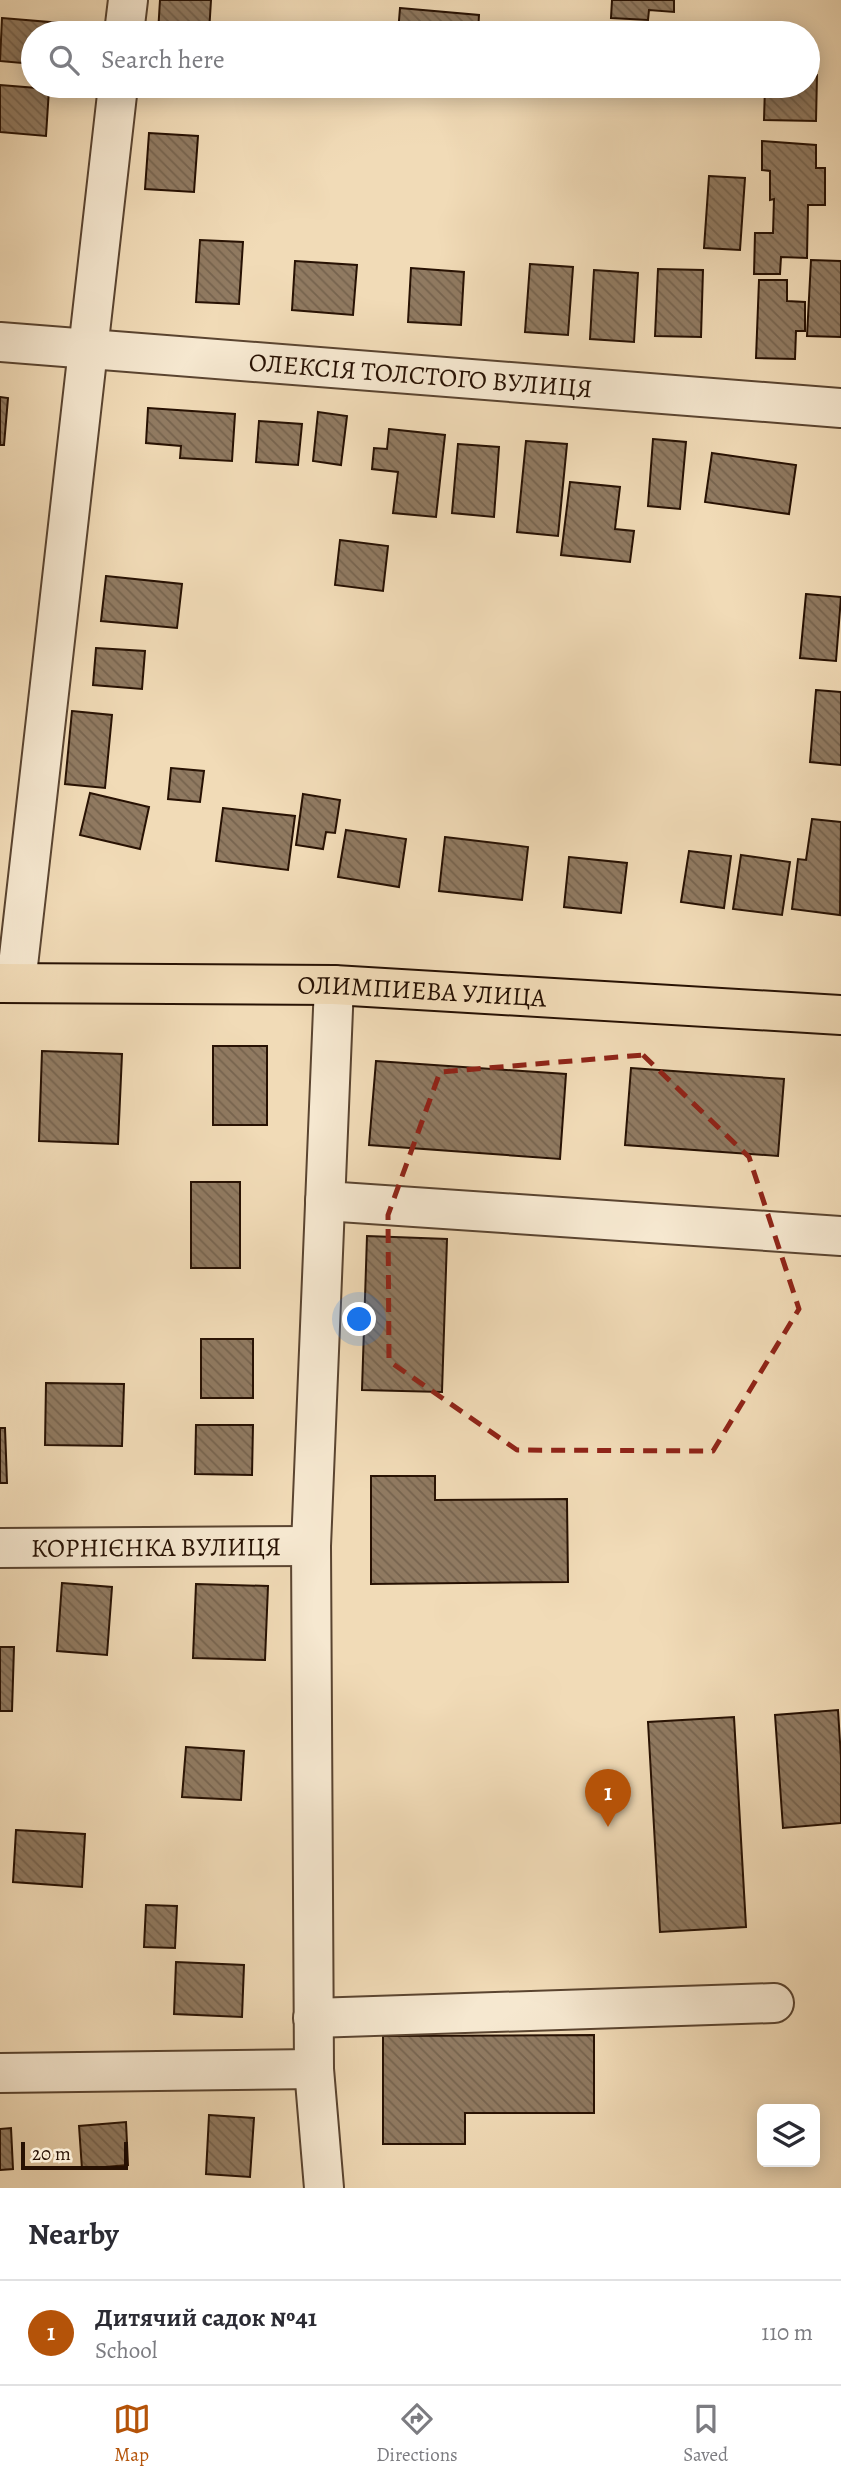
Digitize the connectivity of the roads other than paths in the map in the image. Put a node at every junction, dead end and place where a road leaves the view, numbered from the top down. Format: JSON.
{"nodes":[{"id":1,"x":128,"y":0,"type":"edge"},
{"id":2,"x":125,"y":21,"type":"edge"},
{"id":3,"x":117,"y":98,"type":"edge"},
{"id":4,"x":0,"y":342,"type":"edge"},
{"id":5,"x":87,"y":350,"type":"junction"},
{"id":6,"x":841,"y":408,"type":"edge"},
{"id":7,"x":8,"y":983,"type":"edge"},
{"id":8,"x":334,"y":985,"type":"junction"},
{"id":9,"x":841,"y":1015,"type":"edge"},
{"id":10,"x":325,"y":1201,"type":"junction"},
{"id":11,"x":841,"y":1236,"type":"edge"},
{"id":12,"x":311,"y":1546,"type":"junction"},
{"id":13,"x":0,"y":1548,"type":"edge"},
{"id":14,"x":774,"y":2003,"type":"dead end"},
{"id":15,"x":313,"y":2018,"type":"junction"},
{"id":16,"x":314,"y":2068,"type":"junction"},
{"id":17,"x":0,"y":2073,"type":"edge"},
{"id":18,"x":324,"y":2188,"type":"edge"}],
"edges":[{"from":1,"to":2,"type":"street"},
{"from":3,"to":5,"type":"street"},
{"from":4,"to":5,"type":"street","name":"ОЛЕКСІЯ ТОЛСТОГО ВУЛИЦЯ"},
{"from":5,"to":6,"type":"street","name":"ОЛЕКСІЯ ТОЛСТОГО ВУЛИЦЯ"},
{"from":5,"to":7,"type":"street"},
{"from":7,"to":8,"type":"main road","name":"ОЛИМПИЕВА УЛИЦА"},
{"from":8,"to":9,"type":"main road","name":"ОЛИМПИЕВА УЛИЦА"},
{"from":8,"to":10,"type":"street"},
{"from":10,"to":11,"type":"street"},
{"from":10,"to":12,"type":"street"},
{"from":12,"to":13,"type":"street","name":"КОРНІЄНКА ВУЛИЦЯ"},
{"from":12,"to":15,"type":"street"},
{"from":14,"to":15,"type":"street"},
{"from":15,"to":16,"type":"street"},
{"from":16,"to":17,"type":"street"},
{"from":16,"to":18,"type":"street"}]}
